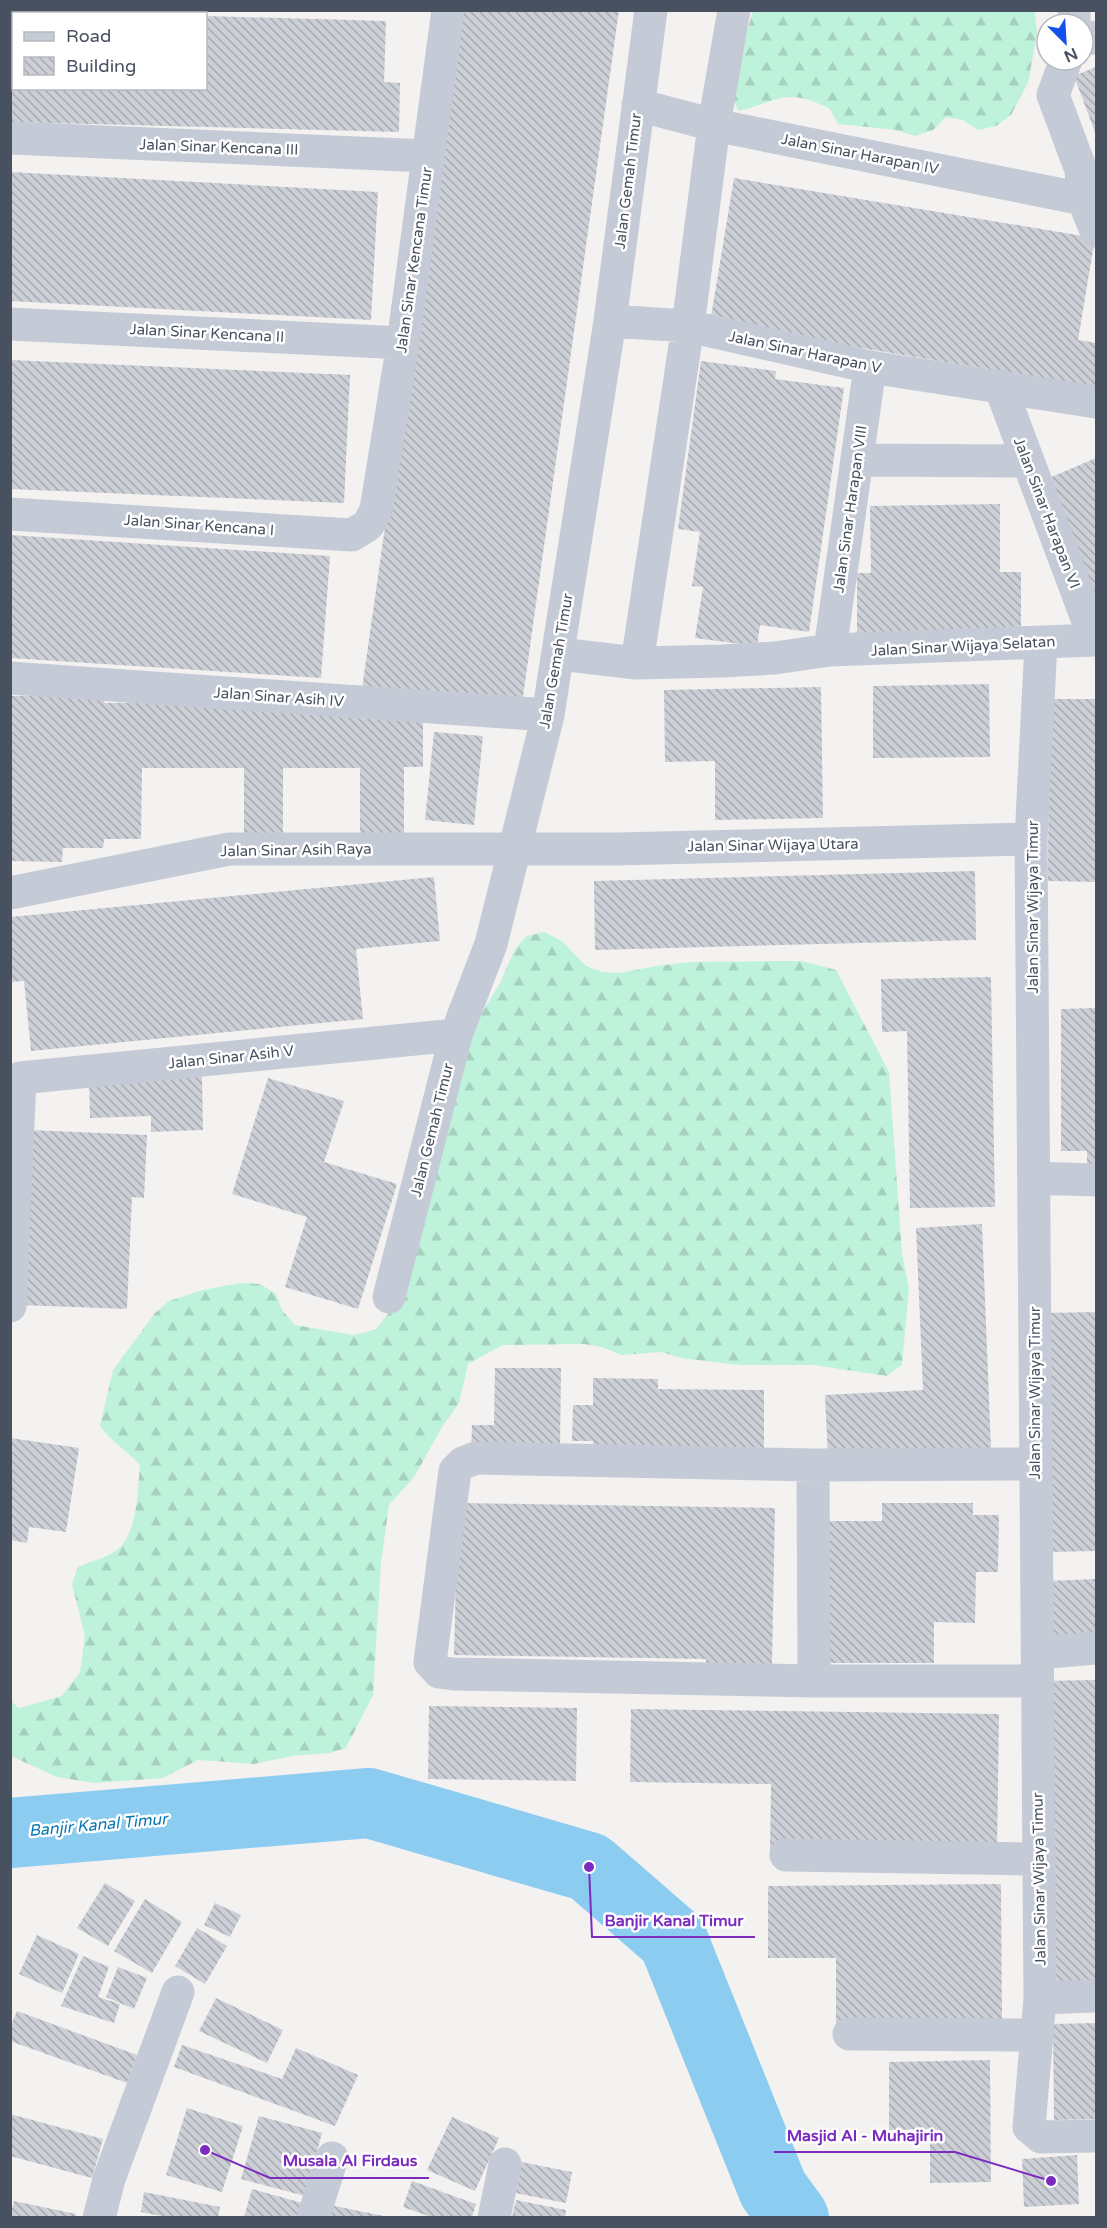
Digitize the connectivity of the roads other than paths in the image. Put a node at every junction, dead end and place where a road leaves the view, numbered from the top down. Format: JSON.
{"nodes":[{"id":1,"x":447,"y":10,"type":"edge"},
{"id":2,"x":651,"y":10,"type":"edge"},
{"id":3,"x":734,"y":10,"type":"edge"},
{"id":4,"x":1062,"y":72,"type":"edge"},
{"id":5,"x":638,"y":105,"type":"junction"},
{"id":6,"x":714,"y":124,"type":"junction"},
{"id":7,"x":10,"y":138,"type":"edge"},
{"id":8,"x":428,"y":156,"type":"junction"},
{"id":9,"x":1083,"y":200,"type":"junction"},
{"id":10,"x":1096,"y":231,"type":"edge"},
{"id":11,"x":610,"y":321,"type":"junction"},
{"id":12,"x":10,"y":324,"type":"edge"},
{"id":13,"x":688,"y":326,"type":"junction"},
{"id":14,"x":402,"y":343,"type":"junction"},
{"id":15,"x":870,"y":367,"type":"junction"},
{"id":16,"x":1000,"y":386,"type":"junction"},
{"id":17,"x":1096,"y":402,"type":"edge"},
{"id":18,"x":857,"y":460,"type":"junction"},
{"id":19,"x":1026,"y":460,"type":"junction"},
{"id":20,"x":376,"y":510,"type":"joint"},
{"id":21,"x":10,"y":513,"type":"edge"},
{"id":22,"x":1096,"y":640,"type":"edge"},
{"id":23,"x":1041,"y":643,"type":"junction"},
{"id":24,"x":830,"y":650,"type":"junction"},
{"id":25,"x":559,"y":654,"type":"junction"},
{"id":26,"x":637,"y":663,"type":"junction"},
{"id":27,"x":10,"y":678,"type":"edge"},
{"id":28,"x":548,"y":715,"type":"junction"},
{"id":29,"x":1031,"y":838,"type":"junction"},
{"id":30,"x":514,"y":848,"type":"junction"},
{"id":31,"x":10,"y":893,"type":"edge"},
{"id":32,"x":456,"y":1035,"type":"junction"},
{"id":33,"x":15,"y":1073,"type":"edge"},
{"id":34,"x":1034,"y":1178,"type":"junction"},
{"id":35,"x":1096,"y":1180,"type":"edge"},
{"id":36,"x":389,"y":1297,"type":"dead end"},
{"id":37,"x":11,"y":1302,"type":"edge"},
{"id":38,"x":1035,"y":1464,"type":"junction"},
{"id":39,"x":813,"y":1465,"type":"junction"},
{"id":40,"x":1096,"y":1648,"type":"edge"},
{"id":41,"x":1037,"y":1667,"type":"junction"},
{"id":42,"x":814,"y":1681,"type":"junction"},
{"id":43,"x":786,"y":1855,"type":"dead end"},
{"id":44,"x":1039,"y":1859,"type":"junction"},
{"id":45,"x":178,"y":1992,"type":"dead end"},
{"id":46,"x":1096,"y":1996,"type":"edge"},
{"id":47,"x":1040,"y":1998,"type":"junction"},
{"id":48,"x":849,"y":2034,"type":"dead end"},
{"id":49,"x":1036,"y":2035,"type":"junction"},
{"id":50,"x":1096,"y":2136,"type":"edge"},
{"id":51,"x":332,"y":2158,"type":"dead end"},
{"id":52,"x":505,"y":2164,"type":"dead end"},
{"id":53,"x":100,"y":2217,"type":"edge"},
{"id":54,"x":313,"y":2217,"type":"edge"},
{"id":55,"x":494,"y":2217,"type":"edge"}],
"edges":[{"from":1,"to":8,"type":"street","name":"Jalan Sinar Kencana Timur"},
{"from":2,"to":5,"type":"street","name":"Jalan Gemah Timur"},
{"from":3,"to":6,"type":"street"},
{"from":4,"to":9,"type":"street"},
{"from":5,"to":6,"type":"street","name":"Jalan Sinar Harapan IV"},
{"from":5,"to":11,"type":"street","name":"Jalan Gemah Timur"},
{"from":6,"to":9,"type":"street","name":"Jalan Sinar Harapan IV"},
{"from":6,"to":13,"type":"street"},
{"from":7,"to":8,"type":"street","name":"Jalan Sinar Kencana III"},
{"from":8,"to":14,"type":"street","name":"Jalan Sinar Kencana Timur"},
{"from":9,"to":10,"type":"street"},
{"from":11,"to":13,"type":"street","name":"Jalan Sinar Harapan V"},
{"from":11,"to":25,"type":"street","name":"Jalan Gemah Timur"},
{"from":12,"to":14,"type":"street","name":"Jalan Sinar Kencana II"},
{"from":13,"to":15,"type":"street","name":"Jalan Sinar Harapan V"},
{"from":13,"to":26,"type":"street"},
{"from":14,"to":20,"type":"street","name":"Jalan Sinar Kencana Timur"},
{"from":15,"to":16,"type":"street","name":"Jalan Sinar Harapan V"},
{"from":15,"to":18,"type":"street","name":"Jalan Sinar Harapan VIII"},
{"from":16,"to":17,"type":"street","name":"Jalan Sinar Harapan V"},
{"from":16,"to":19,"type":"street","name":"Jalan Sinar Harapan VI"},
{"from":18,"to":19,"type":"street"},
{"from":18,"to":24,"type":"street","name":"Jalan Sinar Harapan VIII"},
{"from":19,"to":22,"type":"street","name":"Jalan Sinar Harapan VI"},
{"from":20,"to":21,"type":"street","name":"Jalan Sinar Kencana I"},
{"from":22,"to":23,"type":"street","name":"Jalan Sinar Wijaya Selatan"},
{"from":23,"to":24,"type":"street","name":"Jalan Sinar Wijaya Selatan"},
{"from":23,"to":29,"type":"street","name":"Jalan Sinar Wijaya Timur"},
{"from":24,"to":26,"type":"street","name":"Jalan Sinar Wijaya Selatan"},
{"from":25,"to":26,"type":"street","name":"Jalan Sinar Wijaya Selatan"},
{"from":25,"to":28,"type":"street","name":"Jalan Gemah Timur"},
{"from":27,"to":28,"type":"street","name":"Jalan Sinar Asih IV"},
{"from":28,"to":30,"type":"street","name":"Jalan Gemah Timur"},
{"from":29,"to":30,"type":"street","name":"Jalan Sinar Wijaya Utara"},
{"from":29,"to":34,"type":"street","name":"Jalan Sinar Wijaya Timur"},
{"from":30,"to":31,"type":"street","name":"Jalan Sinar Asih Raya"},
{"from":30,"to":32,"type":"street","name":"Jalan Gemah Timur"},
{"from":32,"to":33,"type":"street","name":"Jalan Sinar Asih V"},
{"from":32,"to":36,"type":"street","name":"Jalan Gemah Timur"},
{"from":33,"to":37,"type":"street"},
{"from":34,"to":35,"type":"street"},
{"from":34,"to":38,"type":"street","name":"Jalan Sinar Wijaya Timur"},
{"from":38,"to":39,"type":"street"},
{"from":38,"to":41,"type":"street","name":"Jalan Sinar Wijaya Timur"},
{"from":39,"to":42,"type":"street"},
{"from":39,"to":42,"type":"street"},
{"from":40,"to":41,"type":"street"},
{"from":41,"to":42,"type":"street"},
{"from":41,"to":44,"type":"street","name":"Jalan Sinar Wijaya Timur"},
{"from":43,"to":44,"type":"street"},
{"from":44,"to":47,"type":"street","name":"Jalan Sinar Wijaya Timur"},
{"from":45,"to":53,"type":"street"},
{"from":46,"to":47,"type":"street"},
{"from":47,"to":49,"type":"street","name":"Jalan Sinar Wijaya Timur"},
{"from":48,"to":49,"type":"street"},
{"from":49,"to":50,"type":"street","name":"Jalan Sinar Wijaya Timur"},
{"from":51,"to":54,"type":"street"},
{"from":52,"to":55,"type":"street"}]}
